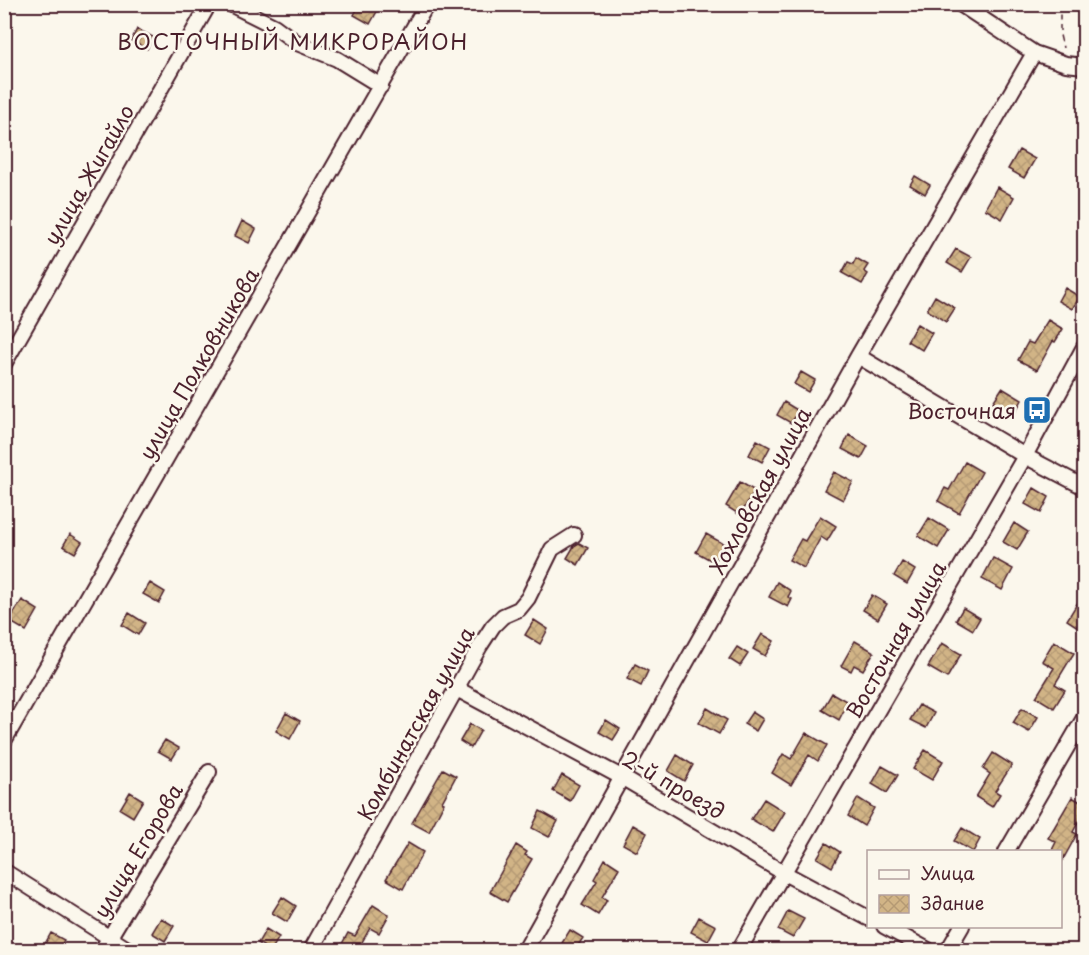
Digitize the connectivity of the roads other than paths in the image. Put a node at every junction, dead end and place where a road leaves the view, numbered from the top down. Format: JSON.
{"nodes":[{"id":1,"x":209,"y":4,"type":"edge"},
{"id":2,"x":230,"y":4,"type":"edge"},
{"id":3,"x":427,"y":4,"type":"edge"},
{"id":4,"x":960,"y":4,"type":"edge"},
{"id":5,"x":1034,"y":53,"type":"junction"},
{"id":6,"x":1084,"y":66,"type":"edge"},
{"id":7,"x":381,"y":86,"type":"junction"},
{"id":8,"x":1084,"y":347,"type":"edge"},
{"id":9,"x":858,"y":356,"type":"junction"},
{"id":10,"x":4,"y":364,"type":"edge"},
{"id":11,"x":1025,"y":456,"type":"junction"},
{"id":12,"x":1084,"y":487,"type":"edge"},
{"id":13,"x":574,"y":535,"type":"dead end"},
{"id":14,"x":458,"y":689,"type":"junction"},
{"id":15,"x":1084,"y":718,"type":"edge"},
{"id":16,"x":4,"y":741,"type":"edge"},
{"id":17,"x":209,"y":772,"type":"dead end"},
{"id":18,"x":623,"y":778,"type":"junction"},
{"id":19,"x":1007,"y":850,"type":"edge"},
{"id":20,"x":4,"y":871,"type":"edge"},
{"id":21,"x":784,"y":873,"type":"junction"},
{"id":22,"x":867,"y":917,"type":"edge"},
{"id":23,"x":886,"y":928,"type":"edge"},
{"id":24,"x":961,"y":928,"type":"edge"},
{"id":25,"x":105,"y":944,"type":"edge"},
{"id":26,"x":129,"y":951,"type":"edge"},
{"id":27,"x":311,"y":951,"type":"edge"},
{"id":28,"x":525,"y":951,"type":"edge"},
{"id":29,"x":739,"y":951,"type":"edge"},
{"id":30,"x":928,"y":951,"type":"edge"},
{"id":31,"x":948,"y":951,"type":"edge"}],
"edges":[{"from":1,"to":10,"type":"street","name":"улица Жигайло"},
{"from":2,"to":7,"type":"street"},
{"from":3,"to":7,"type":"street","name":"улица Полковникова"},
{"from":4,"to":5,"type":"street"},
{"from":5,"to":6,"type":"street"},
{"from":5,"to":9,"type":"street","name":"Хохловская улица"},
{"from":7,"to":16,"type":"street","name":"улица Полковникова"},
{"from":8,"to":11,"type":"street","name":"Восточная улица"},
{"from":9,"to":11,"type":"street"},
{"from":9,"to":18,"type":"street","name":"Хохловская улица"},
{"from":11,"to":12,"type":"street"},
{"from":11,"to":21,"type":"street","name":"Восточная улица"},
{"from":13,"to":14,"type":"street","name":"Комбинатская улица"},
{"from":14,"to":18,"type":"street","name":"2-й проезд"},
{"from":14,"to":27,"type":"street","name":"Комбинатская улица"},
{"from":15,"to":19,"type":"street"},
{"from":17,"to":25,"type":"street","name":"улица Егорова"},
{"from":18,"to":21,"type":"street","name":"2-й проезд"},
{"from":18,"to":28,"type":"street","name":"Хохловская улица"},
{"from":20,"to":25,"type":"street"},
{"from":21,"to":22,"type":"street","name":"2-й проезд"},
{"from":21,"to":29,"type":"street","name":"Восточная улица"},
{"from":23,"to":30,"type":"street"},
{"from":24,"to":31,"type":"street"},
{"from":25,"to":26,"type":"street"}]}
